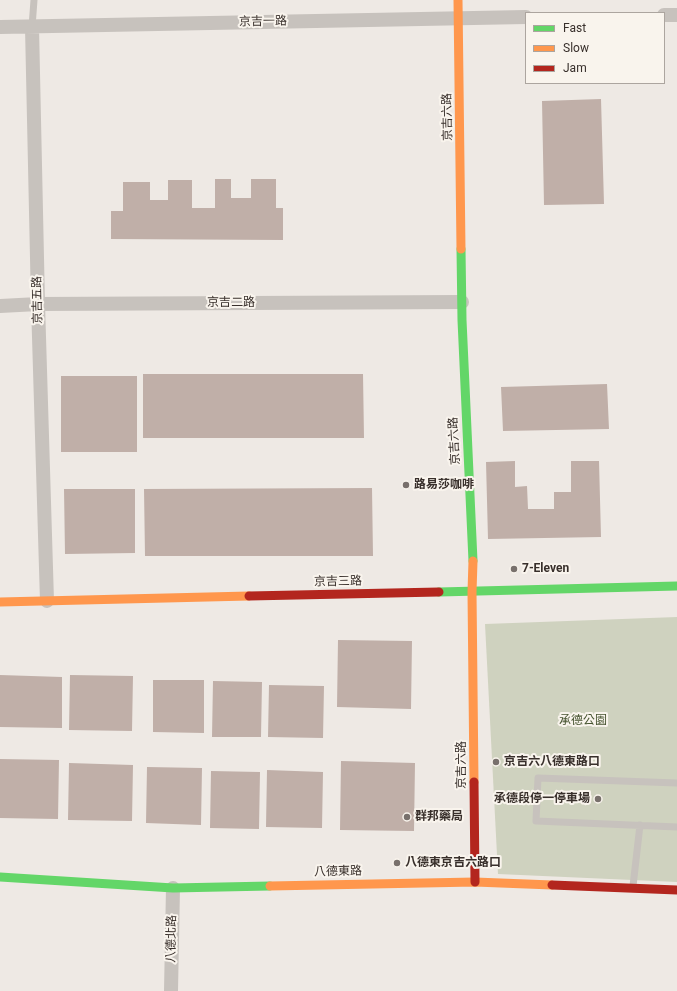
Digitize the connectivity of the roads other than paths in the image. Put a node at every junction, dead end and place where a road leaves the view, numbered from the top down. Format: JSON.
{"nodes":[{"id":1,"x":34,"y":0,"type":"edge"},
{"id":2,"x":458,"y":0,"type":"edge"},
{"id":3,"x":665,"y":15,"type":"edge"},
{"id":4,"x":677,"y":15,"type":"edge"},
{"id":5,"x":525,"y":17,"type":"edge"},
{"id":6,"x":459,"y":18,"type":"junction"},
{"id":7,"x":0,"y":28,"type":"edge"},
{"id":8,"x":32,"y":28,"type":"junction"},
{"id":9,"x":462,"y":302,"type":"junction"},
{"id":10,"x":38,"y":304,"type":"junction"},
{"id":11,"x":0,"y":306,"type":"edge"},
{"id":12,"x":677,"y":586,"type":"edge"},
{"id":13,"x":472,"y":592,"type":"junction"},
{"id":14,"x":47,"y":601,"type":"junction"},
{"id":15,"x":0,"y":602,"type":"edge"},
{"id":16,"x":677,"y":783,"type":"edge"},
{"id":17,"x":640,"y":825,"type":"junction"},
{"id":18,"x":677,"y":826,"type":"edge"},
{"id":19,"x":0,"y":877,"type":"edge"},
{"id":20,"x":475,"y":882,"type":"junction"},
{"id":21,"x":173,"y":888,"type":"junction"},
{"id":22,"x":633,"y":888,"type":"junction"},
{"id":23,"x":677,"y":890,"type":"edge"},
{"id":24,"x":171,"y":991,"type":"edge"}],
"edges":[{"from":1,"to":8,"type":"lane","name":"京吉五路"},
{"from":2,"to":6,"type":"street","name":"京吉六路"},
{"from":3,"to":4,"type":"street"},
{"from":5,"to":6,"type":"street","name":"京吉一路"},
{"from":6,"to":8,"type":"street","name":"京吉一路"},
{"from":6,"to":9,"type":"street","name":"京吉六路"},
{"from":7,"to":8,"type":"street","name":"京吉一路"},
{"from":8,"to":10,"type":"street","name":"京吉五路"},
{"from":9,"to":10,"type":"street","name":"京吉二路"},
{"from":9,"to":13,"type":"street","name":"京吉六路"},
{"from":10,"to":11,"type":"street","name":"京吉二路"},
{"from":10,"to":14,"type":"street","name":"京吉五路"},
{"from":12,"to":13,"type":"street","name":"京吉三路"},
{"from":13,"to":14,"type":"street","name":"京吉三路"},
{"from":13,"to":20,"type":"street","name":"京吉六路"},
{"from":14,"to":15,"type":"street","name":"京吉三路"},
{"from":16,"to":17,"type":"lane"},
{"from":17,"to":18,"type":"lane"},
{"from":17,"to":22,"type":"lane"},
{"from":19,"to":21,"type":"street","name":"八德東路"},
{"from":20,"to":21,"type":"street","name":"八德東路"},
{"from":20,"to":22,"type":"street","name":"八德東路"},
{"from":21,"to":24,"type":"street","name":"八德北路"},
{"from":22,"to":23,"type":"street","name":"八德東路"}]}
